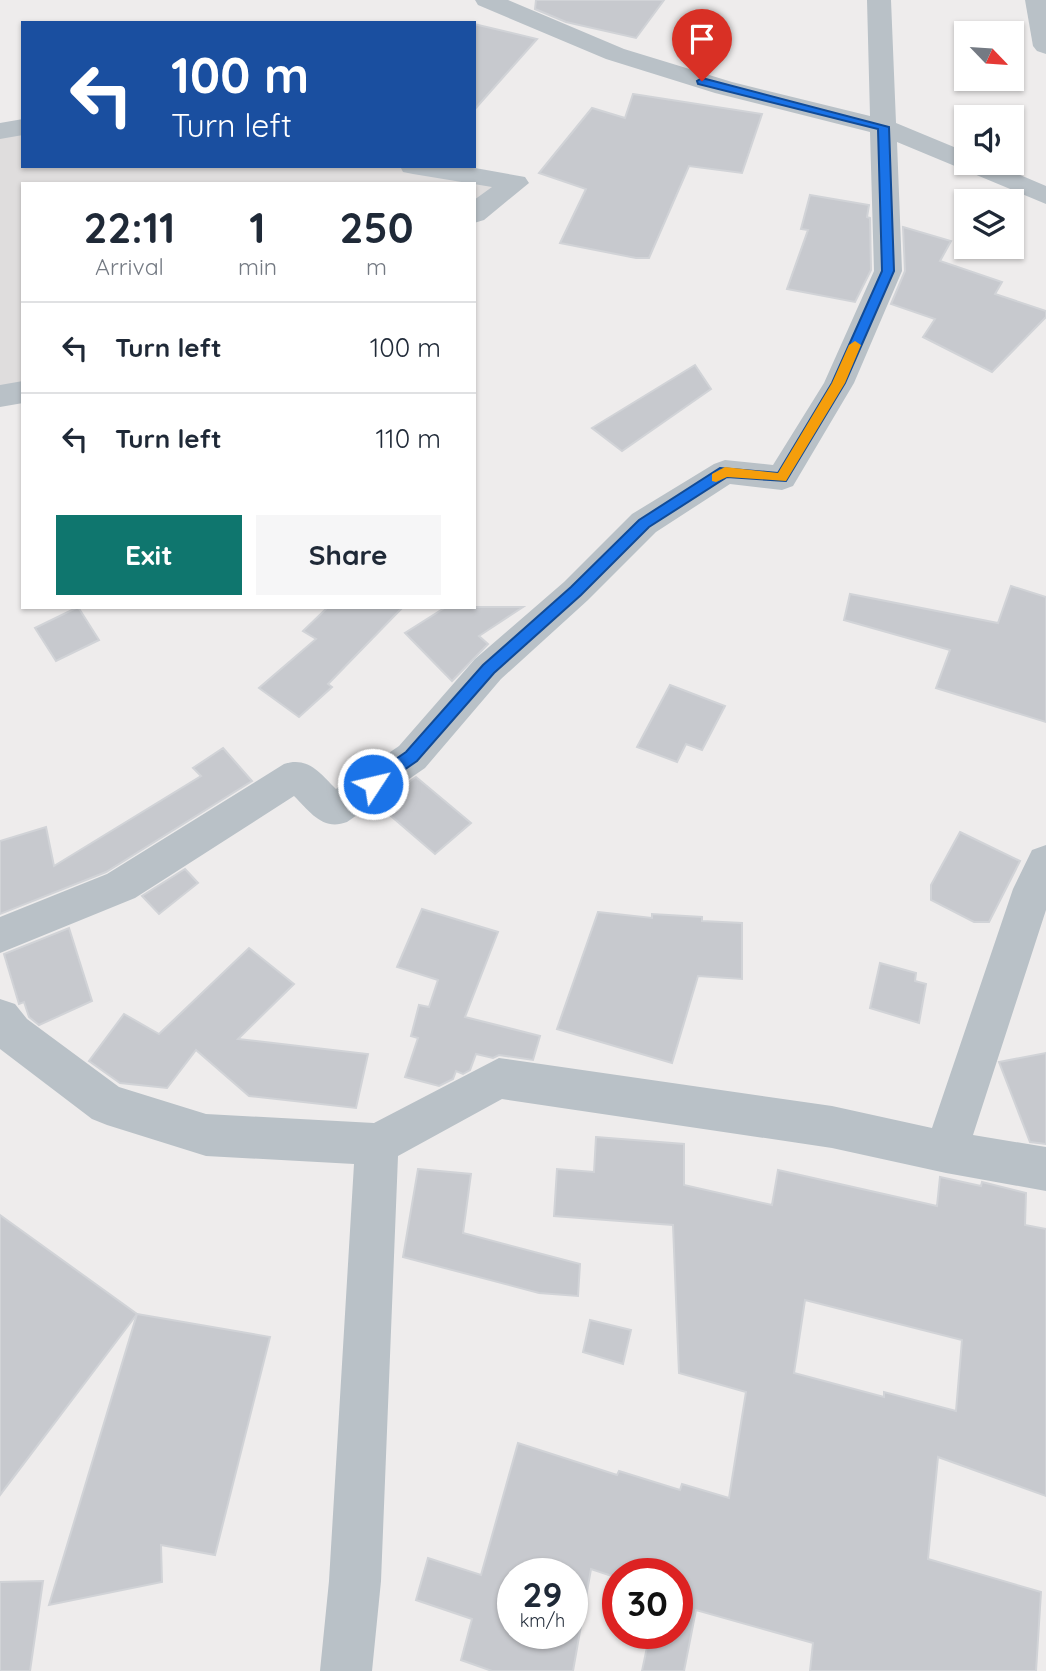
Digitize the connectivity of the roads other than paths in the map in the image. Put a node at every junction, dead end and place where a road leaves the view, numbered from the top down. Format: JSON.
{"nodes":[{"id":1,"x":487,"y":0,"type":"edge"},
{"id":2,"x":879,"y":0,"type":"edge"},
{"id":3,"x":1037,"y":0,"type":"edge"},
{"id":4,"x":1046,"y":46,"type":"edge"},
{"id":5,"x":21,"y":127,"type":"edge"},
{"id":6,"x":884,"y":127,"type":"junction"},
{"id":7,"x":0,"y":131,"type":"edge"},
{"id":8,"x":954,"y":157,"type":"edge"},
{"id":9,"x":425,"y":168,"type":"edge"},
{"id":10,"x":998,"y":175,"type":"edge"},
{"id":11,"x":1046,"y":195,"type":"edge"},
{"id":12,"x":476,"y":212,"type":"edge"},
{"id":13,"x":21,"y":392,"type":"edge"},
{"id":14,"x":0,"y":396,"type":"edge"},
{"id":15,"x":1046,"y":862,"type":"edge"},
{"id":16,"x":0,"y":936,"type":"edge"},
{"id":17,"x":0,"y":1017,"type":"edge"},
{"id":18,"x":377,"y":1144,"type":"junction"},
{"id":19,"x":946,"y":1152,"type":"junction"},
{"id":20,"x":1046,"y":1169,"type":"edge"},
{"id":21,"x":346,"y":1671,"type":"edge"}],
"edges":[{"from":1,"to":6,"type":"street"},
{"from":2,"to":6,"type":"street"},
{"from":3,"to":4,"type":"street"},
{"from":5,"to":7,"type":"street"},
{"from":6,"to":8,"type":"street"},
{"from":6,"to":16,"type":"street"},
{"from":9,"to":12,"type":"street"},
{"from":10,"to":11,"type":"street"},
{"from":13,"to":14,"type":"street"},
{"from":15,"to":19,"type":"street"},
{"from":17,"to":18,"type":"street"},
{"from":18,"to":19,"type":"street"},
{"from":18,"to":21,"type":"street"},
{"from":19,"to":20,"type":"street"}]}
